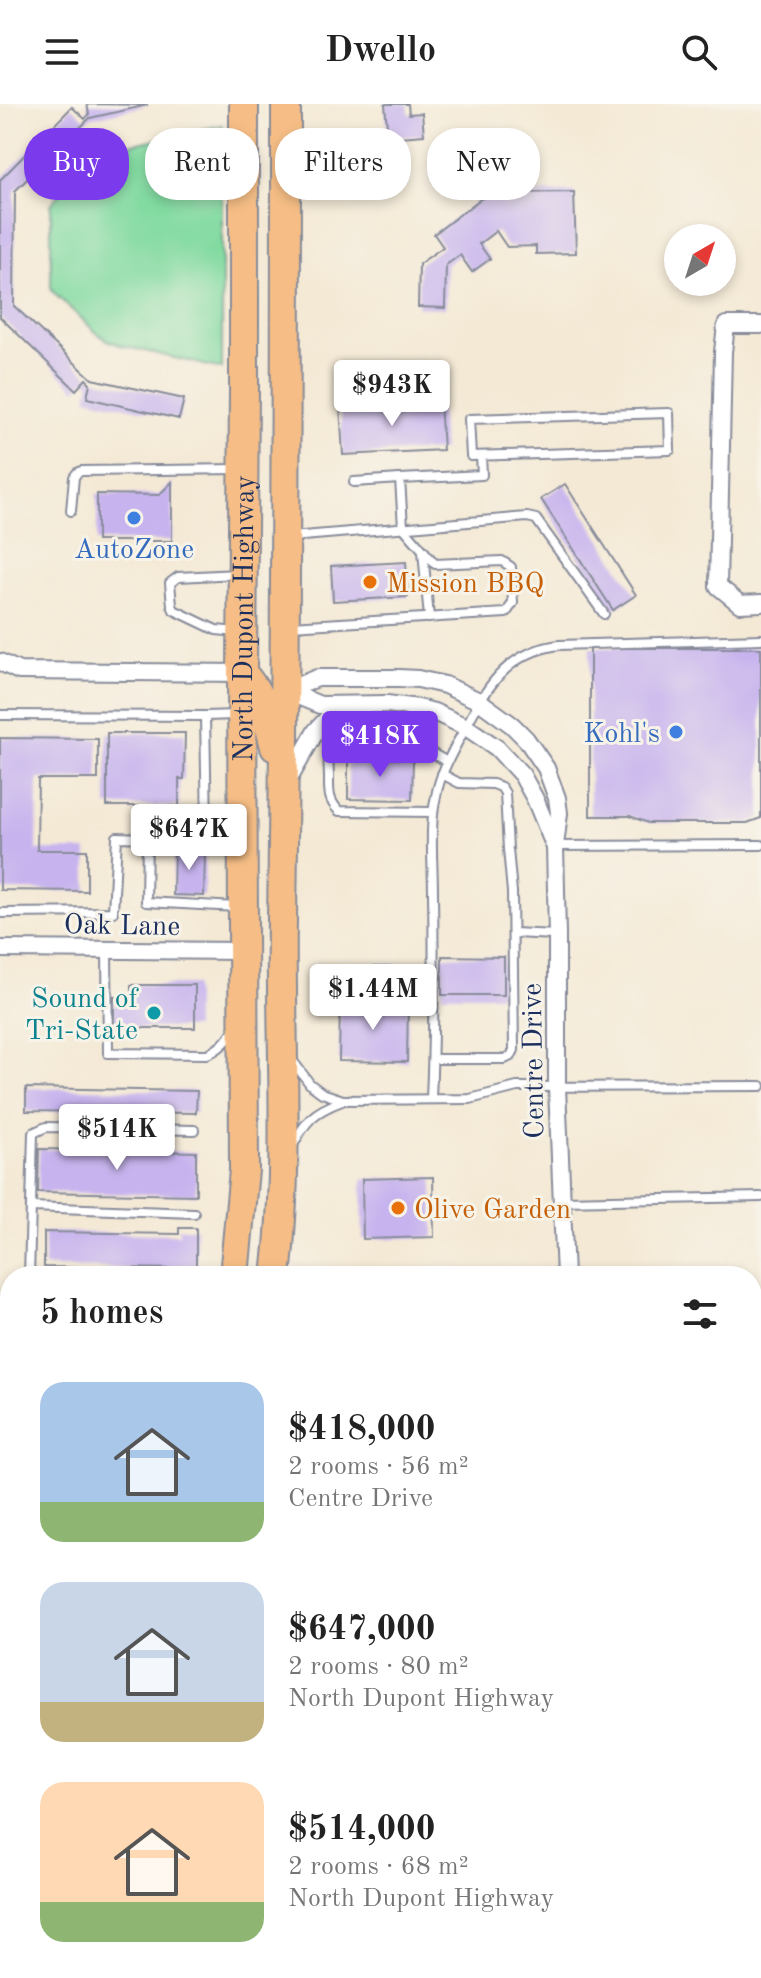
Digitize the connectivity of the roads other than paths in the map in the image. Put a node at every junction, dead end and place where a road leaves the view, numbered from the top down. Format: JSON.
{"nodes":[{"id":1,"x":244,"y":104,"type":"edge"},
{"id":2,"x":286,"y":104,"type":"edge"},
{"id":3,"x":761,"y":325,"type":"edge"},
{"id":4,"x":481,"y":456,"type":"junction"},
{"id":5,"x":244,"y":469,"type":"junction"},
{"id":6,"x":400,"y":479,"type":"junction"},
{"id":7,"x":354,"y":482,"type":"dead end"},
{"id":8,"x":71,"y":511,"type":"dead end"},
{"id":9,"x":403,"y":527,"type":"junction"},
{"id":10,"x":286,"y":537,"type":"junction"},
{"id":11,"x":423,"y":550,"type":"junction"},
{"id":12,"x":243,"y":574,"type":"junction"},
{"id":13,"x":761,"y":603,"type":"edge"},
{"id":14,"x":604,"y":614,"type":"dead end"},
{"id":15,"x":429,"y":618,"type":"junction"},
{"id":16,"x":286,"y":626,"type":"junction"},
{"id":17,"x":242,"y":628,"type":"junction"},
{"id":18,"x":761,"y":639,"type":"edge"},
{"id":19,"x":0,"y":662,"type":"edge"},
{"id":20,"x":242,"y":673,"type":"junction"},
{"id":21,"x":286,"y":691,"type":"junction"},
{"id":22,"x":479,"y":701,"type":"junction"},
{"id":23,"x":349,"y":704,"type":"junction"},
{"id":24,"x":0,"y":715,"type":"edge"},
{"id":25,"x":242,"y":715,"type":"junction"},
{"id":26,"x":205,"y":716,"type":"junction"},
{"id":27,"x":466,"y":727,"type":"junction"},
{"id":28,"x":447,"y":762,"type":"junction"},
{"id":29,"x":442,"y":774,"type":"junction"},
{"id":30,"x":284,"y":787,"type":"junction"},
{"id":31,"x":433,"y":812,"type":"junction"},
{"id":32,"x":207,"y":827,"type":"junction"},
{"id":33,"x":243,"y":829,"type":"junction"},
{"id":34,"x":147,"y":838,"type":"junction"},
{"id":35,"x":761,"y":845,"type":"edge"},
{"id":36,"x":555,"y":846,"type":"junction"},
{"id":37,"x":244,"y":907,"type":"junction"},
{"id":38,"x":0,"y":913,"type":"edge"},
{"id":39,"x":513,"y":933,"type":"junction"},
{"id":40,"x":557,"y":935,"type":"junction"},
{"id":41,"x":0,"y":949,"type":"edge"},
{"id":42,"x":107,"y":949,"type":"junction"},
{"id":43,"x":244,"y":951,"type":"junction"},
{"id":44,"x":347,"y":972,"type":"dead end"},
{"id":45,"x":433,"y":972,"type":"junction"},
{"id":46,"x":244,"y":1015,"type":"junction"},
{"id":47,"x":283,"y":1047,"type":"junction"},
{"id":48,"x":433,"y":1059,"type":"junction"},
{"id":49,"x":761,"y":1086,"type":"edge"},
{"id":50,"x":284,"y":1087,"type":"junction"},
{"id":51,"x":557,"y":1087,"type":"junction"},
{"id":52,"x":431,"y":1099,"type":"junction"},
{"id":53,"x":343,"y":1100,"type":"junction"},
{"id":54,"x":194,"y":1130,"type":"dead end"},
{"id":55,"x":284,"y":1164,"type":"junction"},
{"id":56,"x":761,"y":1197,"type":"edge"},
{"id":57,"x":560,"y":1201,"type":"junction"},
{"id":58,"x":31,"y":1207,"type":"junction"},
{"id":59,"x":194,"y":1213,"type":"dead end"},
{"id":60,"x":29,"y":1266,"type":"edge"},
{"id":61,"x":235,"y":1266,"type":"edge"},
{"id":62,"x":277,"y":1266,"type":"edge"},
{"id":63,"x":564,"y":1266,"type":"edge"}],
"edges":[{"from":1,"to":5,"type":"highway","name":"North Dupont Highway"},
{"from":2,"to":10,"type":"highway","name":"North Dupont Highway"},
{"from":3,"to":13,"type":"street"},
{"from":4,"to":4,"type":"lane"},
{"from":4,"to":6,"type":"lane"},
{"from":5,"to":8,"type":"lane"},
{"from":5,"to":12,"type":"highway","name":"North Dupont Highway"},
{"from":6,"to":7,"type":"lane"},
{"from":6,"to":9,"type":"lane"},
{"from":9,"to":10,"type":"lane"},
{"from":9,"to":11,"type":"lane"},
{"from":9,"to":14,"type":"lane"},
{"from":10,"to":16,"type":"highway","name":"North Dupont Highway"},
{"from":11,"to":15,"type":"lane"},
{"from":11,"to":15,"type":"lane"},
{"from":12,"to":17,"type":"highway","name":"North Dupont Highway"},
{"from":12,"to":17,"type":"lane"},
{"from":15,"to":16,"type":"lane"},
{"from":16,"to":21,"type":"highway","name":"North Dupont Highway"},
{"from":17,"to":20,"type":"highway","name":"North Dupont Highway"},
{"from":17,"to":21,"type":"highway"},
{"from":18,"to":22,"type":"lane"},
{"from":19,"to":20,"type":"street"},
{"from":20,"to":25,"type":"highway","name":"North Dupont Highway"},
{"from":20,"to":30,"type":"highway"},
{"from":21,"to":22,"type":"street","name":"Centre Drive"},
{"from":21,"to":23,"type":"street","name":"Centre Drive"},
{"from":21,"to":30,"type":"highway","name":"North Dupont Highway"},
{"from":22,"to":27,"type":"lane"},
{"from":22,"to":36,"type":"street","name":"Centre Drive"},
{"from":23,"to":27,"type":"street","name":"Centre Drive"},
{"from":23,"to":30,"type":"street"},
{"from":24,"to":26,"type":"lane"},
{"from":25,"to":26,"type":"lane"},
{"from":25,"to":33,"type":"highway","name":"North Dupont Highway"},
{"from":26,"to":32,"type":"lane"},
{"from":27,"to":28,"type":"lane"},
{"from":27,"to":36,"type":"street","name":"Centre Drive"},
{"from":28,"to":29,"type":"lane"},
{"from":28,"to":31,"type":"lane"},
{"from":29,"to":31,"type":"lane"},
{"from":29,"to":39,"type":"lane"},
{"from":30,"to":47,"type":"highway","name":"North Dupont Highway"},
{"from":31,"to":45,"type":"lane"},
{"from":32,"to":33,"type":"lane"},
{"from":32,"to":34,"type":"lane"},
{"from":33,"to":37,"type":"highway","name":"North Dupont Highway"},
{"from":34,"to":37,"type":"lane"},
{"from":34,"to":38,"type":"lane"},
{"from":35,"to":36,"type":"lane"},
{"from":36,"to":40,"type":"street","name":"Centre Drive"},
{"from":37,"to":43,"type":"highway","name":"North Dupont Highway"},
{"from":39,"to":40,"type":"lane"},
{"from":39,"to":48,"type":"lane"},
{"from":40,"to":51,"type":"street","name":"Centre Drive"},
{"from":41,"to":42,"type":"street","name":"Oak Lane"},
{"from":42,"to":43,"type":"street","name":"Oak Lane"},
{"from":42,"to":46,"type":"lane"},
{"from":43,"to":46,"type":"highway","name":"North Dupont Highway"},
{"from":43,"to":50,"type":"highway"},
{"from":44,"to":45,"type":"lane"},
{"from":45,"to":48,"type":"lane"},
{"from":46,"to":61,"type":"highway","name":"North Dupont Highway"},
{"from":47,"to":50,"type":"highway","name":"North Dupont Highway"},
{"from":47,"to":53,"type":"lane"},
{"from":48,"to":52,"type":"lane"},
{"from":49,"to":51,"type":"lane"},
{"from":50,"to":55,"type":"highway","name":"North Dupont Highway"},
{"from":51,"to":52,"type":"lane"},
{"from":51,"to":57,"type":"street","name":"Centre Drive"},
{"from":52,"to":53,"type":"lane"},
{"from":53,"to":55,"type":"lane"},
{"from":54,"to":58,"type":"lane"},
{"from":55,"to":62,"type":"highway","name":"North Dupont Highway"},
{"from":56,"to":57,"type":"lane"},
{"from":57,"to":63,"type":"street","name":"Centre Drive"},
{"from":58,"to":59,"type":"lane"},
{"from":58,"to":60,"type":"lane"}]}
